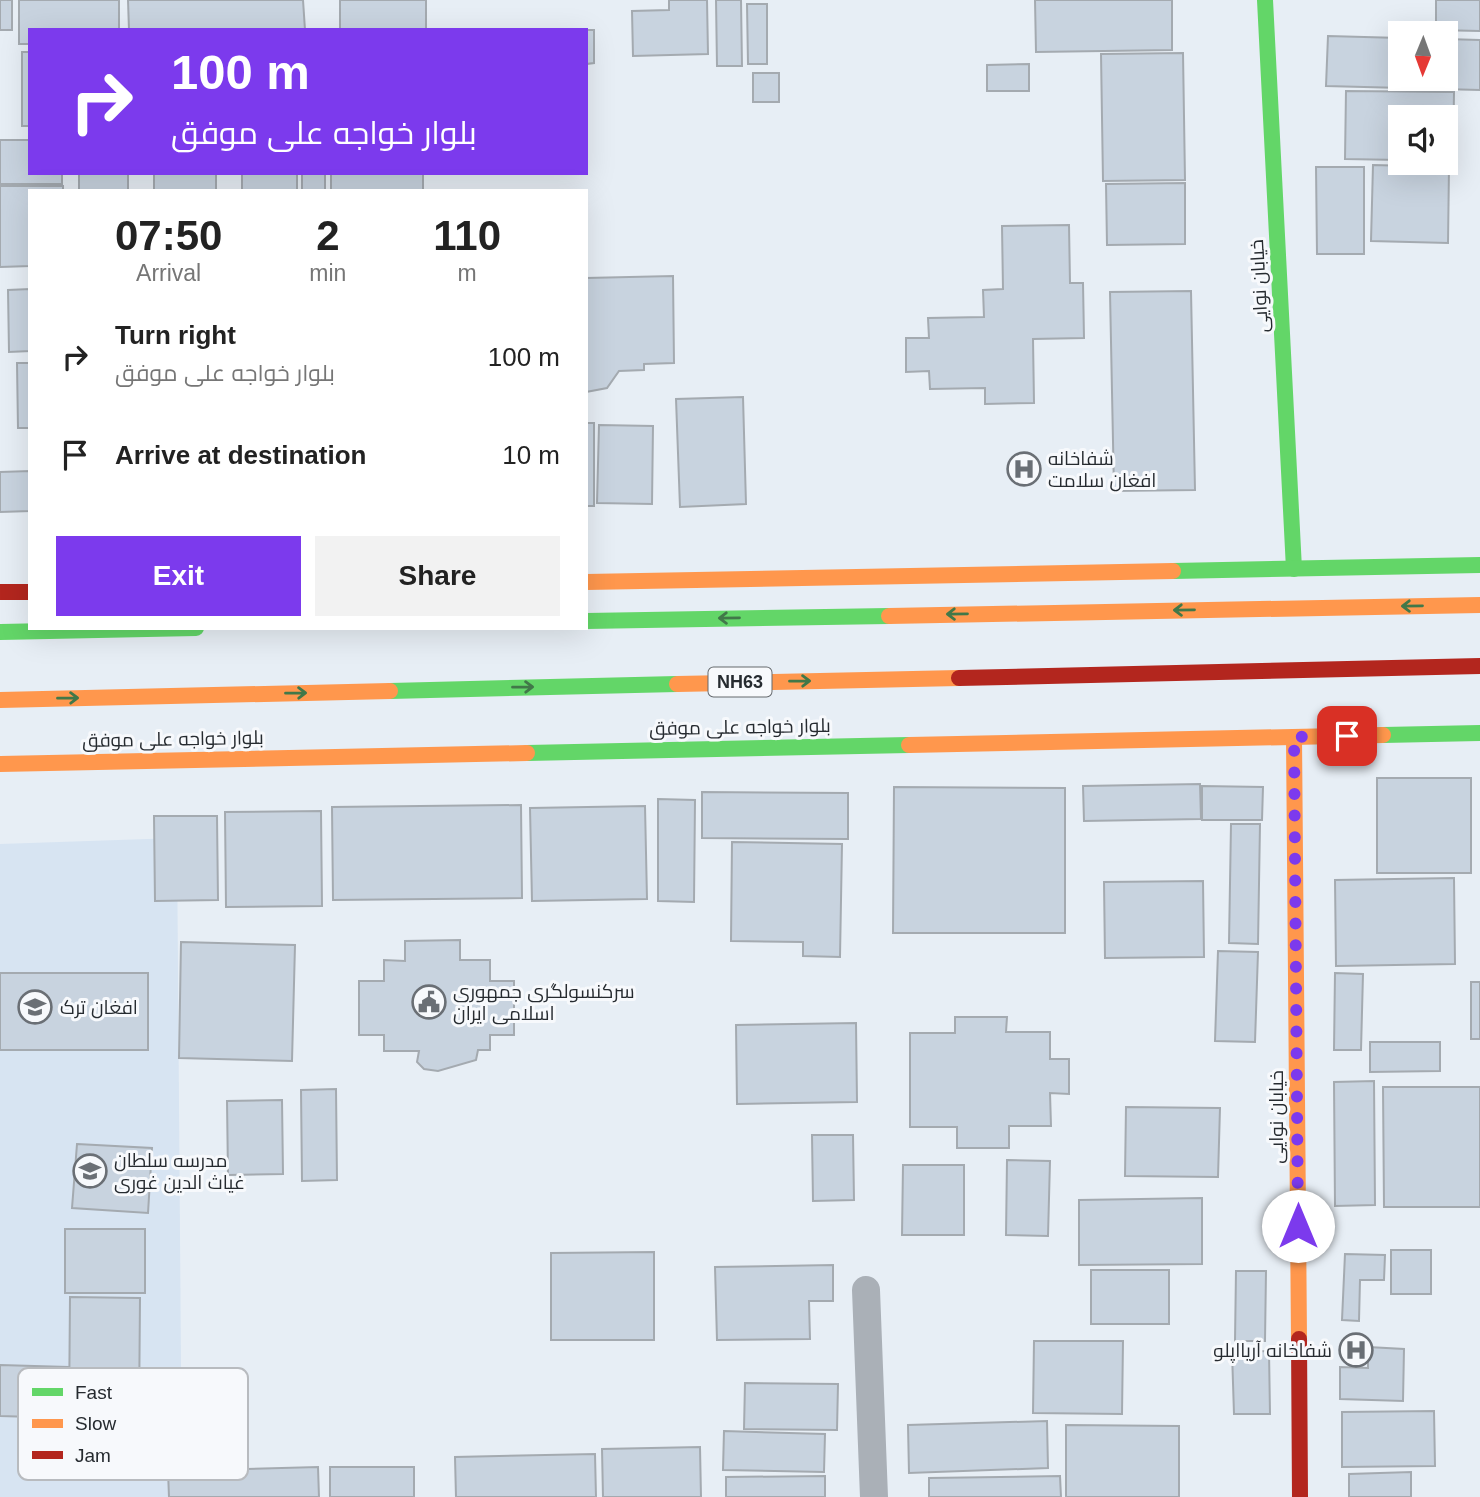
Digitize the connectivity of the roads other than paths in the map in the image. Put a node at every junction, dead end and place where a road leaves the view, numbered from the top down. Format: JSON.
{"nodes":[{"id":1,"x":1265,"y":0,"type":"edge"},
{"id":2,"x":1480,"y":565,"type":"edge"},
{"id":3,"x":1294,"y":569,"type":"junction"},
{"id":4,"x":588,"y":582,"type":"edge"},
{"id":5,"x":0,"y":592,"type":"edge"},
{"id":6,"x":28,"y":592,"type":"edge"},
{"id":7,"x":1480,"y":605,"type":"edge"},
{"id":8,"x":588,"y":621,"type":"edge"},
{"id":9,"x":98,"y":630,"type":"edge"},
{"id":10,"x":0,"y":632,"type":"edge"},
{"id":11,"x":1480,"y":666,"type":"edge"},
{"id":12,"x":0,"y":700,"type":"edge"},
{"id":13,"x":1480,"y":733,"type":"edge"},
{"id":14,"x":1294,"y":737,"type":"junction"},
{"id":15,"x":0,"y":764,"type":"edge"},
{"id":16,"x":866,"y":1290,"type":"dead end"},
{"id":17,"x":873,"y":1497,"type":"edge"},
{"id":18,"x":1300,"y":1497,"type":"edge"}],
"edges":[{"from":1,"to":3,"type":"main road","name":"خیابان نوایی"},
{"from":2,"to":3,"type":"main road"},
{"from":3,"to":4,"type":"main road"},
{"from":5,"to":6,"type":"main road"},
{"from":7,"to":8,"type":"main road","one_way":true},
{"from":9,"to":10,"type":"main road"},
{"from":12,"to":11,"type":"main road","number":"NH63","one_way":true},
{"from":13,"to":14,"type":"main road","name":"بلوار خواجه علی موفق"},
{"from":14,"to":15,"type":"main road","name":"بلوار خواجه علی موفق"},
{"from":14,"to":18,"type":"main road","name":"خیابان نوایی"},
{"from":16,"to":17,"type":"street"}]}
